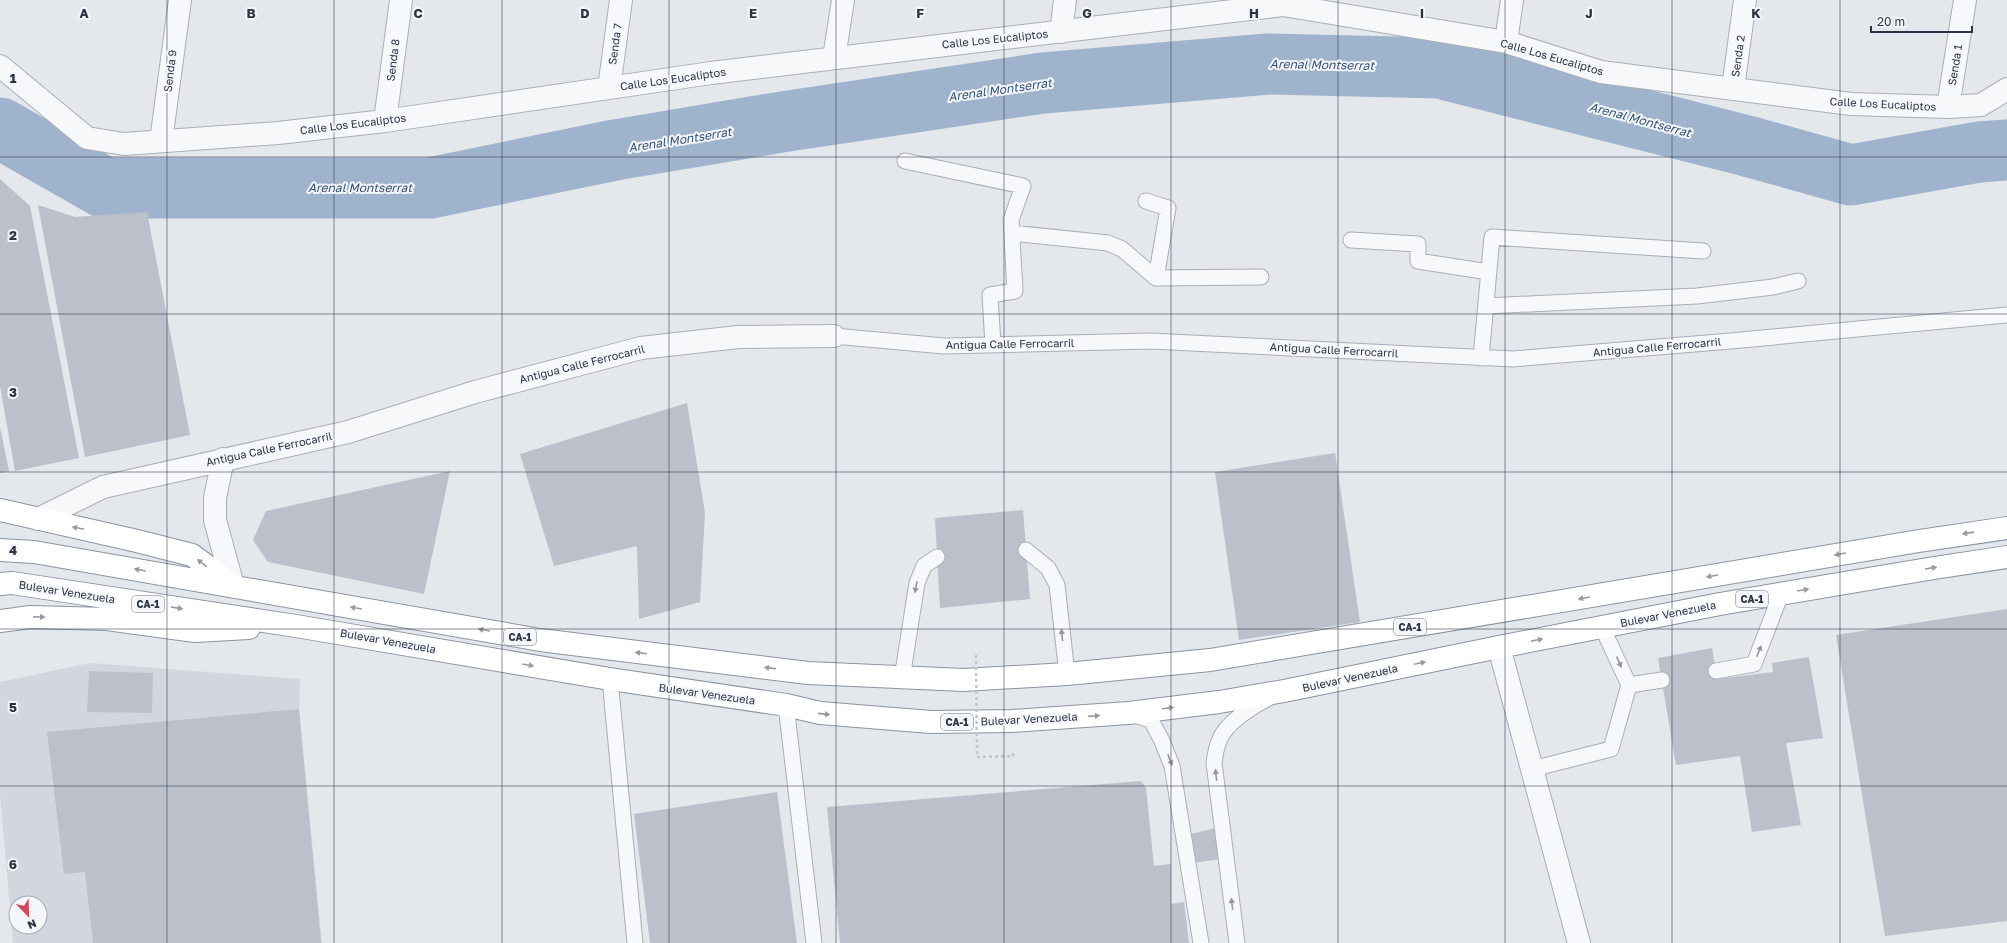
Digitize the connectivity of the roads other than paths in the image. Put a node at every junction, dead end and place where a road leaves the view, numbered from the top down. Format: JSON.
{"nodes":[{"id":1,"x":180,"y":0,"type":"edge"},
{"id":2,"x":401,"y":0,"type":"edge"},
{"id":3,"x":621,"y":0,"type":"edge"},
{"id":4,"x":843,"y":0,"type":"edge"},
{"id":5,"x":1065,"y":0,"type":"edge"},
{"id":6,"x":1512,"y":0,"type":"edge"},
{"id":7,"x":1745,"y":0,"type":"edge"},
{"id":8,"x":1965,"y":0,"type":"edge"},
{"id":9,"x":1283,"y":2,"type":"edge"},
{"id":10,"x":1061,"y":32,"type":"junction"},
{"id":11,"x":1506,"y":42,"type":"junction"},
{"id":12,"x":834,"y":58,"type":"junction"},
{"id":13,"x":0,"y":66,"type":"edge"},
{"id":14,"x":609,"y":88,"type":"junction"},
{"id":15,"x":1733,"y":88,"type":"junction"},
{"id":16,"x":2007,"y":89,"type":"edge"},
{"id":17,"x":1948,"y":107,"type":"junction"},
{"id":18,"x":385,"y":121,"type":"junction"},
{"id":19,"x":161,"y":141,"type":"junction"},
{"id":20,"x":905,"y":160,"type":"dead end"},
{"id":21,"x":1146,"y":201,"type":"dead end"},
{"id":22,"x":1012,"y":233,"type":"junction"},
{"id":23,"x":1351,"y":240,"type":"dead end"},
{"id":24,"x":1703,"y":250,"type":"dead end"},
{"id":25,"x":1488,"y":272,"type":"junction"},
{"id":26,"x":1261,"y":276,"type":"dead end"},
{"id":27,"x":1156,"y":278,"type":"junction"},
{"id":28,"x":1798,"y":281,"type":"dead end"},
{"id":29,"x":1486,"y":306,"type":"junction"},
{"id":30,"x":2007,"y":315,"type":"edge"},
{"id":31,"x":834,"y":336,"type":"joint"},
{"id":32,"x":993,"y":345,"type":"junction"},
{"id":33,"x":1482,"y":358,"type":"junction"},
{"id":34,"x":223,"y":459,"type":"junction"},
{"id":35,"x":0,"y":510,"type":"edge"},
{"id":36,"x":38,"y":519,"type":"junction"},
{"id":37,"x":2007,"y":528,"type":"edge"},
{"id":38,"x":0,"y":550,"type":"edge"},
{"id":39,"x":1026,"y":550,"type":"dead end"},
{"id":40,"x":937,"y":557,"type":"dead end"},
{"id":41,"x":2007,"y":557,"type":"edge"},
{"id":42,"x":0,"y":584,"type":"edge"},
{"id":43,"x":233,"y":586,"type":"junction"},
{"id":44,"x":1781,"y":594,"type":"junction"},
{"id":45,"x":0,"y":621,"type":"edge"},
{"id":46,"x":296,"y":626,"type":"junction"},
{"id":47,"x":1602,"y":627,"type":"junction"},
{"id":48,"x":1499,"y":647,"type":"junction"},
{"id":49,"x":1716,"y":671,"type":"dead end"},
{"id":50,"x":1067,"y":674,"type":"junction"},
{"id":51,"x":902,"y":678,"type":"junction"},
{"id":52,"x":610,"y":679,"type":"junction"},
{"id":53,"x":1662,"y":680,"type":"dead end"},
{"id":54,"x":1629,"y":685,"type":"junction"},
{"id":55,"x":1284,"y":691,"type":"junction"},
{"id":56,"x":786,"y":705,"type":"junction"},
{"id":57,"x":1129,"y":713,"type":"junction"},
{"id":58,"x":1532,"y":769,"type":"junction"},
{"id":59,"x":635,"y":943,"type":"edge"},
{"id":60,"x":814,"y":943,"type":"edge"},
{"id":61,"x":1200,"y":943,"type":"edge"},
{"id":62,"x":1237,"y":943,"type":"edge"},
{"id":63,"x":1579,"y":943,"type":"edge"}],
"edges":[{"from":1,"to":19,"type":"street","name":"Senda 9"},
{"from":2,"to":18,"type":"street","name":"Senda 8"},
{"from":3,"to":14,"type":"street","name":"Senda 7"},
{"from":4,"to":12,"type":"street"},
{"from":5,"to":10,"type":"street"},
{"from":6,"to":11,"type":"street"},
{"from":7,"to":15,"type":"street","name":"Senda 2"},
{"from":8,"to":17,"type":"street","name":"Senda 1"},
{"from":9,"to":10,"type":"street","name":"Calle Los Eucaliptos"},
{"from":9,"to":11,"type":"street","name":"Calle Los Eucaliptos"},
{"from":10,"to":12,"type":"street","name":"Calle Los Eucaliptos"},
{"from":11,"to":15,"type":"street","name":"Calle Los Eucaliptos"},
{"from":12,"to":14,"type":"street","name":"Calle Los Eucaliptos"},
{"from":13,"to":19,"type":"street","name":"Calle Los Eucaliptos"},
{"from":14,"to":18,"type":"street","name":"Calle Los Eucaliptos"},
{"from":15,"to":17,"type":"street","name":"Calle Los Eucaliptos"},
{"from":16,"to":17,"type":"street","name":"Calle Los Eucaliptos"},
{"from":18,"to":19,"type":"street","name":"Calle Los Eucaliptos"},
{"from":20,"to":22,"type":"lane"},
{"from":21,"to":27,"type":"lane"},
{"from":22,"to":27,"type":"lane"},
{"from":22,"to":32,"type":"lane"},
{"from":23,"to":25,"type":"lane"},
{"from":24,"to":25,"type":"lane"},
{"from":25,"to":29,"type":"lane"},
{"from":26,"to":27,"type":"lane"},
{"from":28,"to":29,"type":"lane"},
{"from":29,"to":33,"type":"lane"},
{"from":30,"to":33,"type":"lane","name":"Antigua Calle Ferrocarril"},
{"from":31,"to":32,"type":"lane","name":"Antigua Calle Ferrocarril"},
{"from":31,"to":34,"type":"street","name":"Antigua Calle Ferrocarril"},
{"from":32,"to":33,"type":"lane","name":"Antigua Calle Ferrocarril"},
{"from":34,"to":36,"type":"street","name":"Antigua Calle Ferrocarril"},
{"from":34,"to":43,"type":"street"},
{"from":35,"to":36,"type":"highway"},
{"from":43,"to":36,"type":"highway","one_way":true},
{"from":37,"to":50,"type":"highway","number":"CA-1","one_way":true},
{"from":43,"to":38,"type":"highway","number":"CA-1","one_way":true},
{"from":50,"to":39,"type":"lane","one_way":true},
{"from":40,"to":51,"type":"lane","one_way":true},
{"from":44,"to":41,"type":"highway","name":"Bulevar Venezuela","number":"CA-1","one_way":true},
{"from":42,"to":46,"type":"highway","name":"Bulevar Venezuela","number":"CA-1","one_way":true},
{"from":51,"to":43,"type":"highway","number":"CA-1","one_way":true},
{"from":44,"to":47,"type":"highway","name":"Bulevar Venezuela","number":"CA-1"},
{"from":49,"to":44,"type":"lane","one_way":true},
{"from":45,"to":46,"type":"highway","one_way":true},
{"from":46,"to":52,"type":"highway","name":"Bulevar Venezuela","number":"CA-1","one_way":true},
{"from":48,"to":47,"type":"highway","name":"Bulevar Venezuela","number":"CA-1","one_way":true},
{"from":47,"to":54,"type":"lane","one_way":true},
{"from":55,"to":48,"type":"highway","name":"Bulevar Venezuela","number":"CA-1","one_way":true},
{"from":48,"to":58,"type":"street"},
{"from":50,"to":51,"type":"highway","number":"CA-1"},
{"from":52,"to":56,"type":"highway","name":"Bulevar Venezuela","number":"CA-1"},
{"from":52,"to":59,"type":"lane"},
{"from":53,"to":54,"type":"lane"},
{"from":54,"to":58,"type":"lane"},
{"from":57,"to":55,"type":"highway","name":"Bulevar Venezuela","number":"CA-1","one_way":true},
{"from":62,"to":55,"type":"lane","one_way":true},
{"from":56,"to":57,"type":"highway","name":"Bulevar Venezuela","number":"CA-1","one_way":true},
{"from":56,"to":60,"type":"lane"},
{"from":57,"to":61,"type":"lane","one_way":true},
{"from":58,"to":63,"type":"street"}]}
